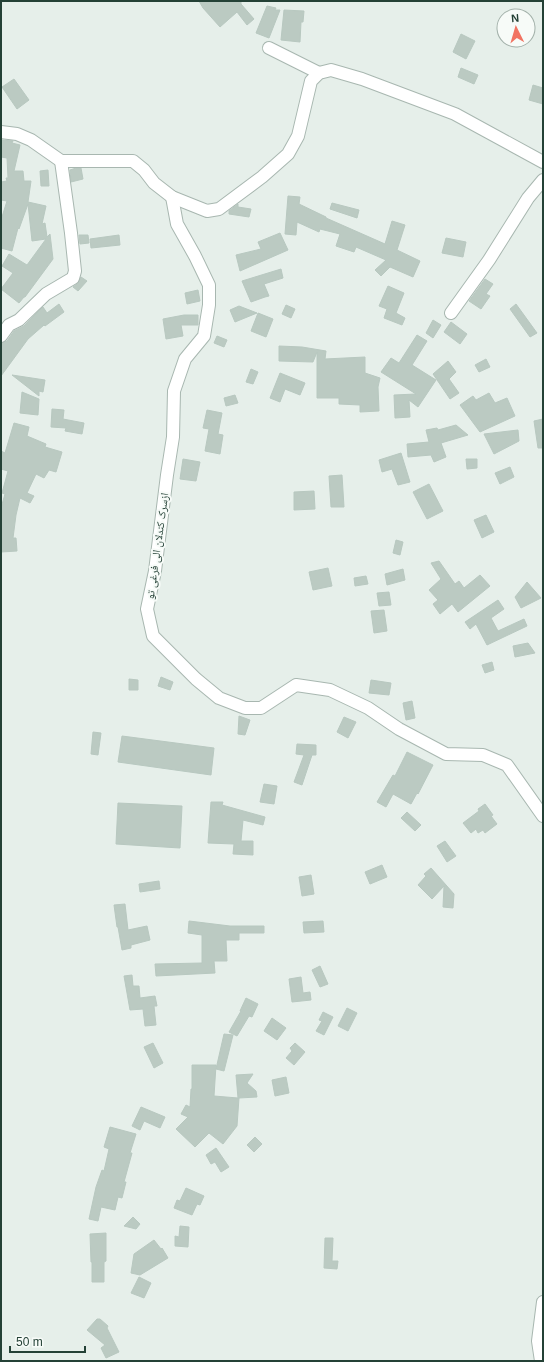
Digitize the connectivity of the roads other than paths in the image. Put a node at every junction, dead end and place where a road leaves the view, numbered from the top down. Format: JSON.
{"nodes":[{"id":1,"x":269,"y":48,"type":"dead end"},
{"id":2,"x":319,"y":73,"type":"junction"},
{"id":3,"x":1,"y":132,"type":"edge"},
{"id":4,"x":61,"y":161,"type":"junction"},
{"id":5,"x":543,"y":162,"type":"edge"},
{"id":6,"x":543,"y":180,"type":"edge"},
{"id":7,"x":172,"y":197,"type":"junction"},
{"id":8,"x":451,"y":313,"type":"dead end"},
{"id":9,"x":5,"y":322,"type":"edge"},
{"id":10,"x":1,"y":336,"type":"edge"},
{"id":11,"x":543,"y":816,"type":"edge"},
{"id":12,"x":543,"y":1302,"type":"edge"},
{"id":13,"x":541,"y":1361,"type":"edge"}],
"edges":[{"from":1,"to":2,"type":"street"},
{"from":2,"to":5,"type":"street"},
{"from":2,"to":7,"type":"street"},
{"from":3,"to":4,"type":"street"},
{"from":4,"to":7,"type":"street"},
{"from":4,"to":9,"type":"street"},
{"from":6,"to":8,"type":"street"},
{"from":7,"to":11,"type":"street","name":"ازسرک کندلان الی فرغی تو"},
{"from":9,"to":10,"type":"street"},
{"from":12,"to":13,"type":"street"}]}
